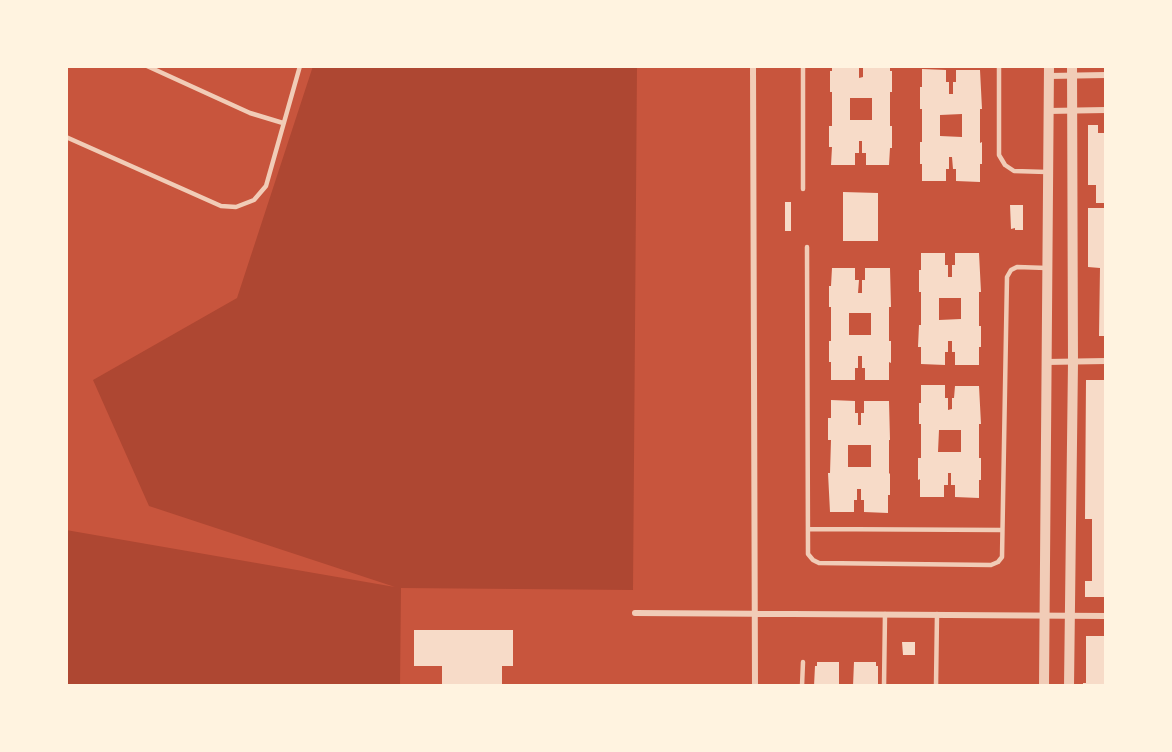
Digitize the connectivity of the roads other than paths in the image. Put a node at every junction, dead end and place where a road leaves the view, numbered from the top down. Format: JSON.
{"nodes":[{"id":1,"x":147,"y":66,"type":"edge"},
{"id":2,"x":300,"y":66,"type":"edge"},
{"id":3,"x":753,"y":66,"type":"edge"},
{"id":4,"x":803,"y":66,"type":"edge"},
{"id":5,"x":999,"y":66,"type":"edge"},
{"id":6,"x":1049,"y":71,"type":"edge"},
{"id":7,"x":1072,"y":71,"type":"edge"},
{"id":8,"x":1106,"y":75,"type":"edge"},
{"id":9,"x":1106,"y":110,"type":"edge"},
{"id":10,"x":1048,"y":111,"type":"junction"},
{"id":11,"x":1072,"y":111,"type":"junction"},
{"id":12,"x":284,"y":123,"type":"junction"},
{"id":13,"x":66,"y":137,"type":"edge"},
{"id":14,"x":1047,"y":172,"type":"junction"},
{"id":15,"x":803,"y":189,"type":"dead end"},
{"id":16,"x":807,"y":247,"type":"dead end"},
{"id":17,"x":1047,"y":268,"type":"junction"},
{"id":18,"x":1106,"y":361,"type":"edge"},
{"id":19,"x":1046,"y":362,"type":"junction"},
{"id":20,"x":1073,"y":362,"type":"junction"},
{"id":21,"x":808,"y":529,"type":"junction"},
{"id":22,"x":1002,"y":530,"type":"junction"},
{"id":23,"x":635,"y":613,"type":"dead end"},
{"id":24,"x":754,"y":614,"type":"junction"},
{"id":25,"x":885,"y":614,"type":"junction"},
{"id":26,"x":937,"y":615,"type":"junction"},
{"id":27,"x":1044,"y":615,"type":"junction"},
{"id":28,"x":1070,"y":615,"type":"junction"},
{"id":29,"x":1106,"y":616,"type":"edge"},
{"id":30,"x":803,"y":662,"type":"dead end"},
{"id":31,"x":755,"y":686,"type":"edge"},
{"id":32,"x":802,"y":686,"type":"edge"},
{"id":33,"x":884,"y":686,"type":"edge"},
{"id":34,"x":936,"y":686,"type":"edge"},
{"id":35,"x":1044,"y":686,"type":"edge"},
{"id":36,"x":1069,"y":686,"type":"edge"}],
"edges":[{"from":1,"to":12,"type":"lane"},
{"from":2,"to":12,"type":"lane"},
{"from":3,"to":24,"type":"street"},
{"from":4,"to":15,"type":"lane"},
{"from":5,"to":14,"type":"lane"},
{"from":6,"to":7,"type":"street"},
{"from":6,"to":10,"type":"street"},
{"from":7,"to":8,"type":"street"},
{"from":7,"to":11,"type":"street"},
{"from":9,"to":11,"type":"street"},
{"from":10,"to":11,"type":"street"},
{"from":10,"to":14,"type":"street"},
{"from":11,"to":20,"type":"street"},
{"from":12,"to":13,"type":"lane"},
{"from":14,"to":17,"type":"street"},
{"from":16,"to":21,"type":"lane"},
{"from":17,"to":19,"type":"street"},
{"from":17,"to":22,"type":"lane"},
{"from":18,"to":20,"type":"street"},
{"from":19,"to":20,"type":"street"},
{"from":19,"to":27,"type":"street"},
{"from":20,"to":28,"type":"street"},
{"from":21,"to":22,"type":"lane"},
{"from":21,"to":22,"type":"lane"},
{"from":23,"to":24,"type":"street"},
{"from":24,"to":25,"type":"street"},
{"from":24,"to":31,"type":"street"},
{"from":25,"to":26,"type":"street"},
{"from":25,"to":33,"type":"lane"},
{"from":26,"to":27,"type":"street"},
{"from":26,"to":34,"type":"lane"},
{"from":27,"to":28,"type":"street"},
{"from":27,"to":35,"type":"street"},
{"from":28,"to":29,"type":"street"},
{"from":28,"to":36,"type":"street"},
{"from":30,"to":32,"type":"lane"}]}
